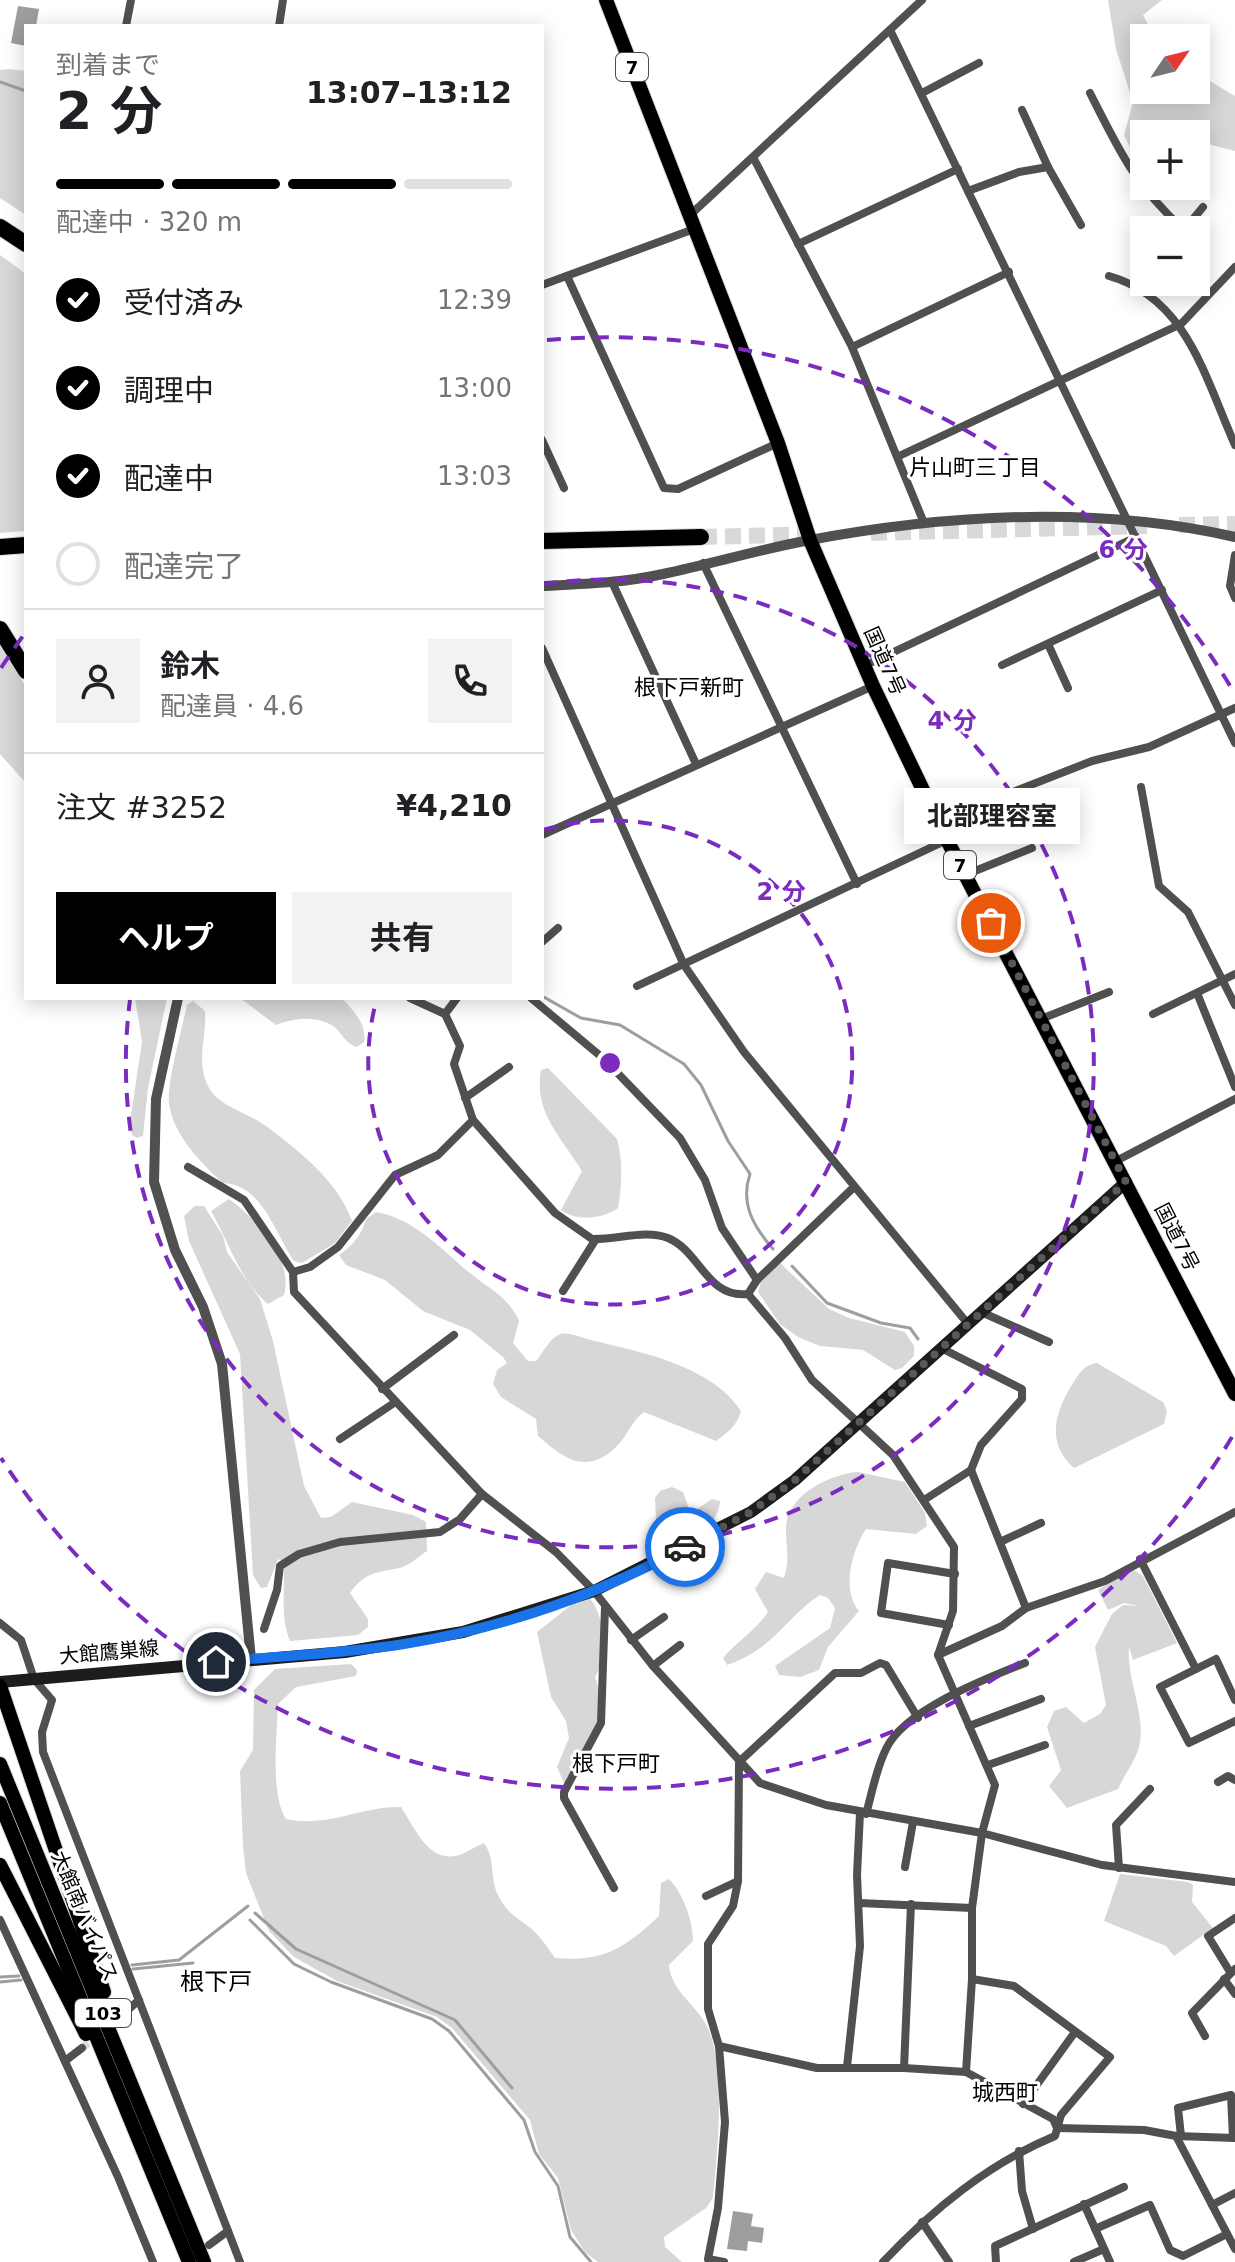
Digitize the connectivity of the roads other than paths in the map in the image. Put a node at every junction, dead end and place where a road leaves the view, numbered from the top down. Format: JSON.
{"nodes":[{"id":1,"x":131,"y":0,"type":"edge"},
{"id":2,"x":283,"y":0,"type":"edge"},
{"id":3,"x":606,"y":0,"type":"edge"},
{"id":4,"x":922,"y":0,"type":"edge"},
{"id":5,"x":126,"y":24,"type":"edge"},
{"id":6,"x":279,"y":24,"type":"edge"},
{"id":7,"x":890,"y":30,"type":"junction"},
{"id":8,"x":979,"y":63,"type":"dead end"},
{"id":9,"x":922,"y":93,"type":"junction"},
{"id":10,"x":1090,"y":93,"type":"dead end"},
{"id":11,"x":1022,"y":110,"type":"dead end"},
{"id":12,"x":754,"y":159,"type":"junction"},
{"id":13,"x":1048,"y":167,"type":"junction"},
{"id":14,"x":958,"y":169,"type":"junction"},
{"id":15,"x":968,"y":191,"type":"junction"},
{"id":16,"x":1203,"y":207,"type":"dead end"},
{"id":17,"x":0,"y":216,"type":"edge"},
{"id":18,"x":692,"y":222,"type":"junction"},
{"id":19,"x":1081,"y":225,"type":"dead end"},
{"id":20,"x":3,"y":229,"type":"edge"},
{"id":21,"x":24,"y":232,"type":"edge"},
{"id":22,"x":24,"y":243,"type":"edge"},
{"id":23,"x":798,"y":244,"type":"junction"},
{"id":24,"x":1235,"y":267,"type":"edge"},
{"id":25,"x":1009,"y":272,"type":"junction"},
{"id":26,"x":567,"y":276,"type":"junction"},
{"id":27,"x":1109,"y":276,"type":"dead end"},
{"id":28,"x":1130,"y":282,"type":"edge"},
{"id":29,"x":544,"y":284,"type":"edge"},
{"id":30,"x":1156,"y":296,"type":"edge"},
{"id":31,"x":1181,"y":324,"type":"junction"},
{"id":32,"x":852,"y":347,"type":"junction"},
{"id":33,"x":1058,"y":379,"type":"junction"},
{"id":34,"x":778,"y":443,"type":"junction"},
{"id":35,"x":544,"y":444,"type":"edge"},
{"id":36,"x":1235,"y":445,"type":"edge"},
{"id":37,"x":899,"y":456,"type":"junction"},
{"id":38,"x":564,"y":488,"type":"dead end"},
{"id":39,"x":1126,"y":518,"type":"junction"},
{"id":40,"x":924,"y":523,"type":"junction"},
{"id":41,"x":701,"y":537,"type":"tunnel mouth"},
{"id":42,"x":1136,"y":537,"type":"junction"},
{"id":43,"x":1235,"y":537,"type":"edge"},
{"id":44,"x":544,"y":539,"type":"edge"},
{"id":45,"x":810,"y":540,"type":"junction"},
{"id":46,"x":24,"y":545,"type":"edge"},
{"id":47,"x":0,"y":547,"type":"edge"},
{"id":48,"x":24,"y":555,"type":"edge"},
{"id":49,"x":1235,"y":555,"type":"edge"},
{"id":50,"x":0,"y":556,"type":"edge"},
{"id":51,"x":703,"y":563,"type":"junction"},
{"id":52,"x":612,"y":582,"type":"junction"},
{"id":53,"x":544,"y":586,"type":"edge"},
{"id":54,"x":1162,"y":590,"type":"junction"},
{"id":55,"x":1235,"y":598,"type":"edge"},
{"id":56,"x":0,"y":629,"type":"edge"},
{"id":57,"x":1048,"y":644,"type":"junction"},
{"id":58,"x":544,"y":652,"type":"edge"},
{"id":59,"x":1002,"y":665,"type":"dead end"},
{"id":60,"x":864,"y":666,"type":"junction"},
{"id":61,"x":24,"y":668,"type":"edge"},
{"id":62,"x":873,"y":686,"type":"junction"},
{"id":63,"x":1068,"y":688,"type":"dead end"},
{"id":64,"x":1235,"y":708,"type":"edge"},
{"id":65,"x":1222,"y":715,"type":"junction"},
{"id":66,"x":781,"y":728,"type":"junction"},
{"id":67,"x":1235,"y":743,"type":"edge"},
{"id":68,"x":696,"y":764,"type":"junction"},
{"id":69,"x":1141,"y":787,"type":"dead end"},
{"id":70,"x":611,"y":802,"type":"junction"},
{"id":71,"x":544,"y":834,"type":"edge"},
{"id":72,"x":944,"y":834,"type":"junction"},
{"id":73,"x":1032,"y":848,"type":"dead end"},
{"id":74,"x":965,"y":875,"type":"junction"},
{"id":75,"x":857,"y":884,"type":"junction"},
{"id":76,"x":558,"y":928,"type":"dead end"},
{"id":77,"x":544,"y":940,"type":"edge"},
{"id":78,"x":684,"y":965,"type":"junction"},
{"id":79,"x":1235,"y":974,"type":"edge"},
{"id":80,"x":1223,"y":981,"type":"junction"},
{"id":81,"x":637,"y":986,"type":"dead end"},
{"id":82,"x":1109,"y":992,"type":"dead end"},
{"id":83,"x":1197,"y":993,"type":"junction"},
{"id":84,"x":178,"y":1000,"type":"edge"},
{"id":85,"x":414,"y":1000,"type":"edge"},
{"id":86,"x":456,"y":1000,"type":"edge"},
{"id":87,"x":533,"y":1000,"type":"edge"},
{"id":88,"x":1235,"y":1005,"type":"edge"},
{"id":89,"x":445,"y":1014,"type":"junction"},
{"id":90,"x":1153,"y":1014,"type":"dead end"},
{"id":91,"x":1041,"y":1019,"type":"junction"},
{"id":92,"x":509,"y":1067,"type":"dead end"},
{"id":93,"x":1235,"y":1087,"type":"edge"},
{"id":94,"x":465,"y":1098,"type":"junction"},
{"id":95,"x":1235,"y":1099,"type":"edge"},
{"id":96,"x":473,"y":1120,"type":"junction"},
{"id":97,"x":1116,"y":1161,"type":"junction"},
{"id":98,"x":188,"y":1167,"type":"dead end"},
{"id":99,"x":1126,"y":1182,"type":"junction"},
{"id":100,"x":854,"y":1187,"type":"junction"},
{"id":101,"x":596,"y":1239,"type":"junction"},
{"id":102,"x":293,"y":1272,"type":"junction"},
{"id":103,"x":757,"y":1280,"type":"junction"},
{"id":104,"x":563,"y":1291,"type":"dead end"},
{"id":105,"x":748,"y":1294,"type":"junction"},
{"id":106,"x":981,"y":1312,"type":"junction"},
{"id":107,"x":968,"y":1324,"type":"junction"},
{"id":108,"x":454,"y":1335,"type":"dead end"},
{"id":109,"x":1049,"y":1342,"type":"dead end"},
{"id":110,"x":941,"y":1348,"type":"junction"},
{"id":111,"x":382,"y":1389,"type":"junction"},
{"id":112,"x":1235,"y":1394,"type":"edge"},
{"id":113,"x":394,"y":1403,"type":"junction"},
{"id":114,"x":858,"y":1423,"type":"junction"},
{"id":115,"x":340,"y":1439,"type":"dead end"},
{"id":116,"x":971,"y":1470,"type":"junction"},
{"id":117,"x":482,"y":1494,"type":"junction"},
{"id":118,"x":924,"y":1500,"type":"junction"},
{"id":119,"x":1235,"y":1512,"type":"edge"},
{"id":120,"x":1041,"y":1523,"type":"dead end"},
{"id":121,"x":1000,"y":1542,"type":"junction"},
{"id":122,"x":1140,"y":1559,"type":"junction"},
{"id":123,"x":955,"y":1574,"type":"junction"},
{"id":124,"x":594,"y":1591,"type":"junction"},
{"id":125,"x":605,"y":1606,"type":"junction"},
{"id":126,"x":1026,"y":1608,"type":"junction"},
{"id":127,"x":664,"y":1617,"type":"dead end"},
{"id":128,"x":0,"y":1623,"type":"edge"},
{"id":129,"x":949,"y":1625,"type":"junction"},
{"id":130,"x":264,"y":1629,"type":"dead end"},
{"id":131,"x":631,"y":1640,"type":"junction"},
{"id":132,"x":680,"y":1645,"type":"dead end"},
{"id":133,"x":938,"y":1655,"type":"junction"},
{"id":134,"x":251,"y":1659,"type":"junction"},
{"id":135,"x":1025,"y":1663,"type":"dead end"},
{"id":136,"x":653,"y":1666,"type":"junction"},
{"id":137,"x":1196,"y":1669,"type":"junction"},
{"id":138,"x":34,"y":1679,"type":"junction"},
{"id":139,"x":0,"y":1684,"type":"edge"},
{"id":140,"x":954,"y":1692,"type":"junction"},
{"id":141,"x":1041,"y":1699,"type":"dead end"},
{"id":142,"x":1235,"y":1700,"type":"edge"},
{"id":143,"x":918,"y":1718,"type":"junction"},
{"id":144,"x":1235,"y":1721,"type":"edge"},
{"id":145,"x":969,"y":1726,"type":"junction"},
{"id":146,"x":1045,"y":1745,"type":"dead end"},
{"id":147,"x":739,"y":1762,"type":"junction"},
{"id":148,"x":0,"y":1764,"type":"edge"},
{"id":149,"x":988,"y":1765,"type":"junction"},
{"id":150,"x":1235,"y":1780,"type":"edge"},
{"id":151,"x":1218,"y":1782,"type":"dead end"},
{"id":152,"x":1150,"y":1789,"type":"dead end"},
{"id":153,"x":0,"y":1803,"type":"edge"},
{"id":154,"x":863,"y":1813,"type":"junction"},
{"id":155,"x":913,"y":1822,"type":"junction"},
{"id":156,"x":982,"y":1833,"type":"junction"},
{"id":157,"x":0,"y":1865,"type":"edge"},
{"id":158,"x":905,"y":1867,"type":"dead end"},
{"id":159,"x":1119,"y":1868,"type":"junction"},
{"id":160,"x":738,"y":1881,"type":"junction"},
{"id":161,"x":1235,"y":1882,"type":"edge"},
{"id":162,"x":614,"y":1888,"type":"dead end"},
{"id":163,"x":706,"y":1896,"type":"dead end"},
{"id":164,"x":859,"y":1903,"type":"junction"},
{"id":165,"x":911,"y":1904,"type":"junction"},
{"id":166,"x":972,"y":1908,"type":"junction"},
{"id":167,"x":1235,"y":1918,"type":"edge"},
{"id":168,"x":0,"y":1920,"type":"edge"},
{"id":169,"x":1230,"y":1973,"type":"edge"},
{"id":170,"x":972,"y":1979,"type":"junction"},
{"id":171,"x":1235,"y":1994,"type":"edge"},
{"id":172,"x":139,"y":2000,"type":"junction"},
{"id":173,"x":120,"y":2017,"type":"tunnel mouth"},
{"id":174,"x":1075,"y":2032,"type":"junction"},
{"id":175,"x":1205,"y":2036,"type":"dead end"},
{"id":176,"x":719,"y":2046,"type":"junction"},
{"id":177,"x":82,"y":2048,"type":"tunnel mouth"},
{"id":178,"x":65,"y":2061,"type":"junction"},
{"id":179,"x":847,"y":2067,"type":"junction"},
{"id":180,"x":904,"y":2068,"type":"junction"},
{"id":181,"x":966,"y":2072,"type":"junction"},
{"id":182,"x":1023,"y":2104,"type":"junction"},
{"id":183,"x":1057,"y":2128,"type":"junction"},
{"id":184,"x":1178,"y":2136,"type":"junction"},
{"id":185,"x":1234,"y":2139,"type":"edge"},
{"id":186,"x":1019,"y":2151,"type":"junction"},
{"id":187,"x":145,"y":2153,"type":"junction"},
{"id":188,"x":172,"y":2178,"type":"junction"},
{"id":189,"x":1124,"y":2187,"type":"dead end"},
{"id":190,"x":1235,"y":2193,"type":"edge"},
{"id":191,"x":1084,"y":2204,"type":"junction"},
{"id":192,"x":1212,"y":2205,"type":"junction"},
{"id":193,"x":922,"y":2222,"type":"junction"},
{"id":194,"x":1033,"y":2229,"type":"junction"},
{"id":195,"x":1095,"y":2229,"type":"junction"},
{"id":196,"x":228,"y":2231,"type":"junction"},
{"id":197,"x":1227,"y":2234,"type":"junction"},
{"id":198,"x":209,"y":2245,"type":"dead end"},
{"id":199,"x":1104,"y":2249,"type":"junction"},
{"id":200,"x":1235,"y":2249,"type":"edge"},
{"id":201,"x":153,"y":2262,"type":"edge"},
{"id":202,"x":189,"y":2262,"type":"edge"},
{"id":203,"x":204,"y":2262,"type":"edge"},
{"id":204,"x":240,"y":2262,"type":"edge"},
{"id":205,"x":724,"y":2262,"type":"edge"},
{"id":206,"x":883,"y":2262,"type":"edge"},
{"id":207,"x":949,"y":2262,"type":"edge"},
{"id":208,"x":996,"y":2262,"type":"edge"},
{"id":209,"x":1074,"y":2262,"type":"edge"},
{"id":210,"x":1110,"y":2262,"type":"edge"}],
"edges":[{"from":1,"to":5,"type":"street"},
{"from":2,"to":6,"type":"street"},
{"from":3,"to":18,"type":"highway","name":"国道7号","number":"7"},
{"from":4,"to":7,"type":"street"},
{"from":7,"to":9,"type":"street"},
{"from":7,"to":12,"type":"street"},
{"from":8,"to":9,"type":"street"},
{"from":9,"to":14,"type":"street"},
{"from":10,"to":16,"type":"street"},
{"from":11,"to":13,"type":"street"},
{"from":12,"to":18,"type":"street"},
{"from":12,"to":23,"type":"street"},
{"from":13,"to":15,"type":"street"},
{"from":13,"to":19,"type":"street"},
{"from":14,"to":15,"type":"street"},
{"from":14,"to":23,"type":"street"},
{"from":15,"to":25,"type":"street"},
{"from":17,"to":21,"type":"highway"},
{"from":18,"to":26,"type":"street"},
{"from":18,"to":34,"type":"highway","name":"国道7号","number":"7"},
{"from":20,"to":22,"type":"highway"},
{"from":23,"to":32,"type":"street"},
{"from":24,"to":31,"type":"street"},
{"from":25,"to":32,"type":"street"},
{"from":25,"to":33,"type":"street"},
{"from":26,"to":29,"type":"street"},
{"from":26,"to":34,"type":"street"},
{"from":27,"to":28,"type":"street"},
{"from":30,"to":31,"type":"street"},
{"from":31,"to":33,"type":"street"},
{"from":31,"to":36,"type":"street"},
{"from":32,"to":37,"type":"street"},
{"from":33,"to":37,"type":"street"},
{"from":33,"to":39,"type":"street"},
{"from":34,"to":45,"type":"highway","name":"国道7号","number":"7"},
{"from":35,"to":38,"type":"street"},
{"from":37,"to":40,"type":"street"},
{"from":39,"to":40,"type":"street"},
{"from":39,"to":42,"type":"street"},
{"from":39,"to":43,"type":"street"},
{"from":40,"to":45,"type":"street"},
{"from":41,"to":44,"type":"highway"},
{"from":42,"to":54,"type":"street"},
{"from":42,"to":60,"type":"street"},
{"from":45,"to":51,"type":"street"},
{"from":45,"to":60,"type":"highway","name":"国道7号","number":"7"},
{"from":46,"to":47,"type":"highway"},
{"from":48,"to":50,"type":"highway"},
{"from":49,"to":55,"type":"street"},
{"from":51,"to":52,"type":"street"},
{"from":51,"to":66,"type":"street"},
{"from":52,"to":53,"type":"street"},
{"from":52,"to":68,"type":"street"},
{"from":54,"to":57,"type":"street"},
{"from":54,"to":65,"type":"street"},
{"from":56,"to":61,"type":"highway"},
{"from":57,"to":59,"type":"street"},
{"from":57,"to":63,"type":"street"},
{"from":58,"to":70,"type":"street"},
{"from":60,"to":62,"type":"highway","name":"国道7号","number":"7"},
{"from":62,"to":66,"type":"street"},
{"from":62,"to":72,"type":"highway","name":"国道7号","number":"7"},
{"from":64,"to":65,"type":"street"},
{"from":65,"to":67,"type":"street"},
{"from":65,"to":72,"type":"street"},
{"from":66,"to":68,"type":"street"},
{"from":66,"to":75,"type":"street"},
{"from":68,"to":70,"type":"street"},
{"from":69,"to":80,"type":"street"},
{"from":70,"to":71,"type":"street"},
{"from":70,"to":78,"type":"street"},
{"from":72,"to":74,"type":"highway","name":"国道7号","number":"7"},
{"from":72,"to":75,"type":"street"},
{"from":73,"to":74,"type":"street"},
{"from":74,"to":91,"type":"highway","name":"国道7号","number":"7"},
{"from":75,"to":78,"type":"street"},
{"from":76,"to":77,"type":"street"},
{"from":78,"to":81,"type":"street"},
{"from":78,"to":100,"type":"street"},
{"from":79,"to":80,"type":"street"},
{"from":80,"to":83,"type":"street"},
{"from":80,"to":88,"type":"street"},
{"from":82,"to":91,"type":"street"},
{"from":83,"to":90,"type":"street"},
{"from":83,"to":93,"type":"street"},
{"from":84,"to":134,"type":"street"},
{"from":85,"to":89,"type":"street"},
{"from":86,"to":89,"type":"street"},
{"from":87,"to":103,"type":"street"},
{"from":89,"to":94,"type":"street"},
{"from":91,"to":97,"type":"highway","name":"国道7号","number":"7"},
{"from":92,"to":94,"type":"street"},
{"from":94,"to":96,"type":"street"},
{"from":95,"to":97,"type":"street"},
{"from":96,"to":101,"type":"street"},
{"from":96,"to":102,"type":"street"},
{"from":97,"to":99,"type":"highway","name":"国道7号","number":"7"},
{"from":98,"to":102,"type":"street"},
{"from":99,"to":106,"type":"main road","name":"大館鷹巣線"},
{"from":99,"to":112,"type":"highway","name":"国道7号","number":"7"},
{"from":100,"to":103,"type":"street"},
{"from":100,"to":107,"type":"street"},
{"from":101,"to":104,"type":"street"},
{"from":101,"to":105,"type":"street"},
{"from":102,"to":111,"type":"street"},
{"from":103,"to":105,"type":"street"},
{"from":105,"to":114,"type":"street"},
{"from":106,"to":107,"type":"main road","name":"大館鷹巣線"},
{"from":106,"to":109,"type":"street"},
{"from":107,"to":110,"type":"main road","name":"大館鷹巣線"},
{"from":108,"to":111,"type":"street"},
{"from":110,"to":114,"type":"main road","name":"大館鷹巣線"},
{"from":110,"to":116,"type":"street"},
{"from":111,"to":113,"type":"street"},
{"from":113,"to":115,"type":"street"},
{"from":113,"to":117,"type":"street"},
{"from":114,"to":118,"type":"street"},
{"from":114,"to":124,"type":"main road","name":"大館鷹巣線"},
{"from":116,"to":118,"type":"street"},
{"from":116,"to":121,"type":"street"},
{"from":117,"to":124,"type":"street"},
{"from":117,"to":130,"type":"street"},
{"from":118,"to":123,"type":"street"},
{"from":119,"to":122,"type":"street"},
{"from":120,"to":121,"type":"street"},
{"from":121,"to":126,"type":"street"},
{"from":122,"to":126,"type":"street"},
{"from":122,"to":137,"type":"street"},
{"from":123,"to":129,"type":"street"},
{"from":123,"to":129,"type":"street"},
{"from":124,"to":125,"type":"street"},
{"from":124,"to":134,"type":"main road","name":"大館鷹巣線"},
{"from":125,"to":131,"type":"street"},
{"from":125,"to":162,"type":"street"},
{"from":126,"to":133,"type":"street"},
{"from":127,"to":131,"type":"street"},
{"from":128,"to":138,"type":"street"},
{"from":129,"to":133,"type":"street"},
{"from":131,"to":136,"type":"street"},
{"from":132,"to":136,"type":"street"},
{"from":133,"to":140,"type":"street"},
{"from":134,"to":138,"type":"main road","name":"大館鷹巣線"},
{"from":135,"to":140,"type":"street"},
{"from":136,"to":147,"type":"street"},
{"from":137,"to":142,"type":"street"},
{"from":137,"to":144,"type":"street"},
{"from":138,"to":139,"type":"main road","name":"大館鷹巣線"},
{"from":138,"to":172,"type":"street"},
{"from":139,"to":188,"type":"highway"},
{"from":140,"to":143,"type":"street"},
{"from":140,"to":145,"type":"street"},
{"from":141,"to":145,"type":"street"},
{"from":143,"to":147,"type":"street"},
{"from":143,"to":154,"type":"street"},
{"from":145,"to":149,"type":"street"},
{"from":146,"to":149,"type":"street"},
{"from":147,"to":154,"type":"street"},
{"from":147,"to":160,"type":"street"},
{"from":148,"to":188,"type":"highway","name":"大館南バイパス","number":"103"},
{"from":149,"to":156,"type":"street"},
{"from":150,"to":151,"type":"street"},
{"from":152,"to":159,"type":"street"},
{"from":153,"to":187,"type":"highway","name":"大館南バイパス","number":"103"},
{"from":154,"to":155,"type":"street"},
{"from":154,"to":164,"type":"street"},
{"from":155,"to":156,"type":"street"},
{"from":155,"to":158,"type":"street"},
{"from":156,"to":159,"type":"street"},
{"from":156,"to":166,"type":"street"},
{"from":157,"to":187,"type":"highway"},
{"from":159,"to":161,"type":"street"},
{"from":160,"to":163,"type":"street"},
{"from":160,"to":176,"type":"street"},
{"from":164,"to":165,"type":"street"},
{"from":164,"to":179,"type":"street"},
{"from":165,"to":166,"type":"street"},
{"from":165,"to":180,"type":"street"},
{"from":166,"to":170,"type":"street"},
{"from":167,"to":169,"type":"street"},
{"from":168,"to":178,"type":"street"},
{"from":169,"to":171,"type":"street"},
{"from":169,"to":175,"type":"street"},
{"from":170,"to":174,"type":"street"},
{"from":170,"to":181,"type":"street"},
{"from":172,"to":173,"type":"street"},
{"from":172,"to":196,"type":"street"},
{"from":174,"to":182,"type":"street"},
{"from":174,"to":183,"type":"street"},
{"from":176,"to":179,"type":"street"},
{"from":176,"to":205,"type":"street"},
{"from":177,"to":178,"type":"street"},
{"from":178,"to":201,"type":"street"},
{"from":179,"to":180,"type":"street"},
{"from":180,"to":181,"type":"street"},
{"from":181,"to":182,"type":"street"},
{"from":182,"to":183,"type":"street"},
{"from":183,"to":184,"type":"street"},
{"from":183,"to":186,"type":"street"},
{"from":184,"to":185,"type":"street"},
{"from":184,"to":185,"type":"street"},
{"from":184,"to":192,"type":"street"},
{"from":186,"to":193,"type":"street"},
{"from":186,"to":194,"type":"street"},
{"from":187,"to":202,"type":"highway","name":"大館南バイパス","number":"103"},
{"from":188,"to":203,"type":"highway","name":"大館南バイパス","number":"103"},
{"from":189,"to":191,"type":"street"},
{"from":190,"to":192,"type":"street"},
{"from":191,"to":194,"type":"street"},
{"from":191,"to":195,"type":"street"},
{"from":192,"to":197,"type":"street"},
{"from":193,"to":206,"type":"street"},
{"from":193,"to":207,"type":"street"},
{"from":194,"to":208,"type":"street"},
{"from":195,"to":197,"type":"street"},
{"from":195,"to":199,"type":"street"},
{"from":196,"to":198,"type":"street"},
{"from":196,"to":204,"type":"street"},
{"from":197,"to":200,"type":"street"},
{"from":199,"to":209,"type":"street"},
{"from":199,"to":210,"type":"street"}]}
